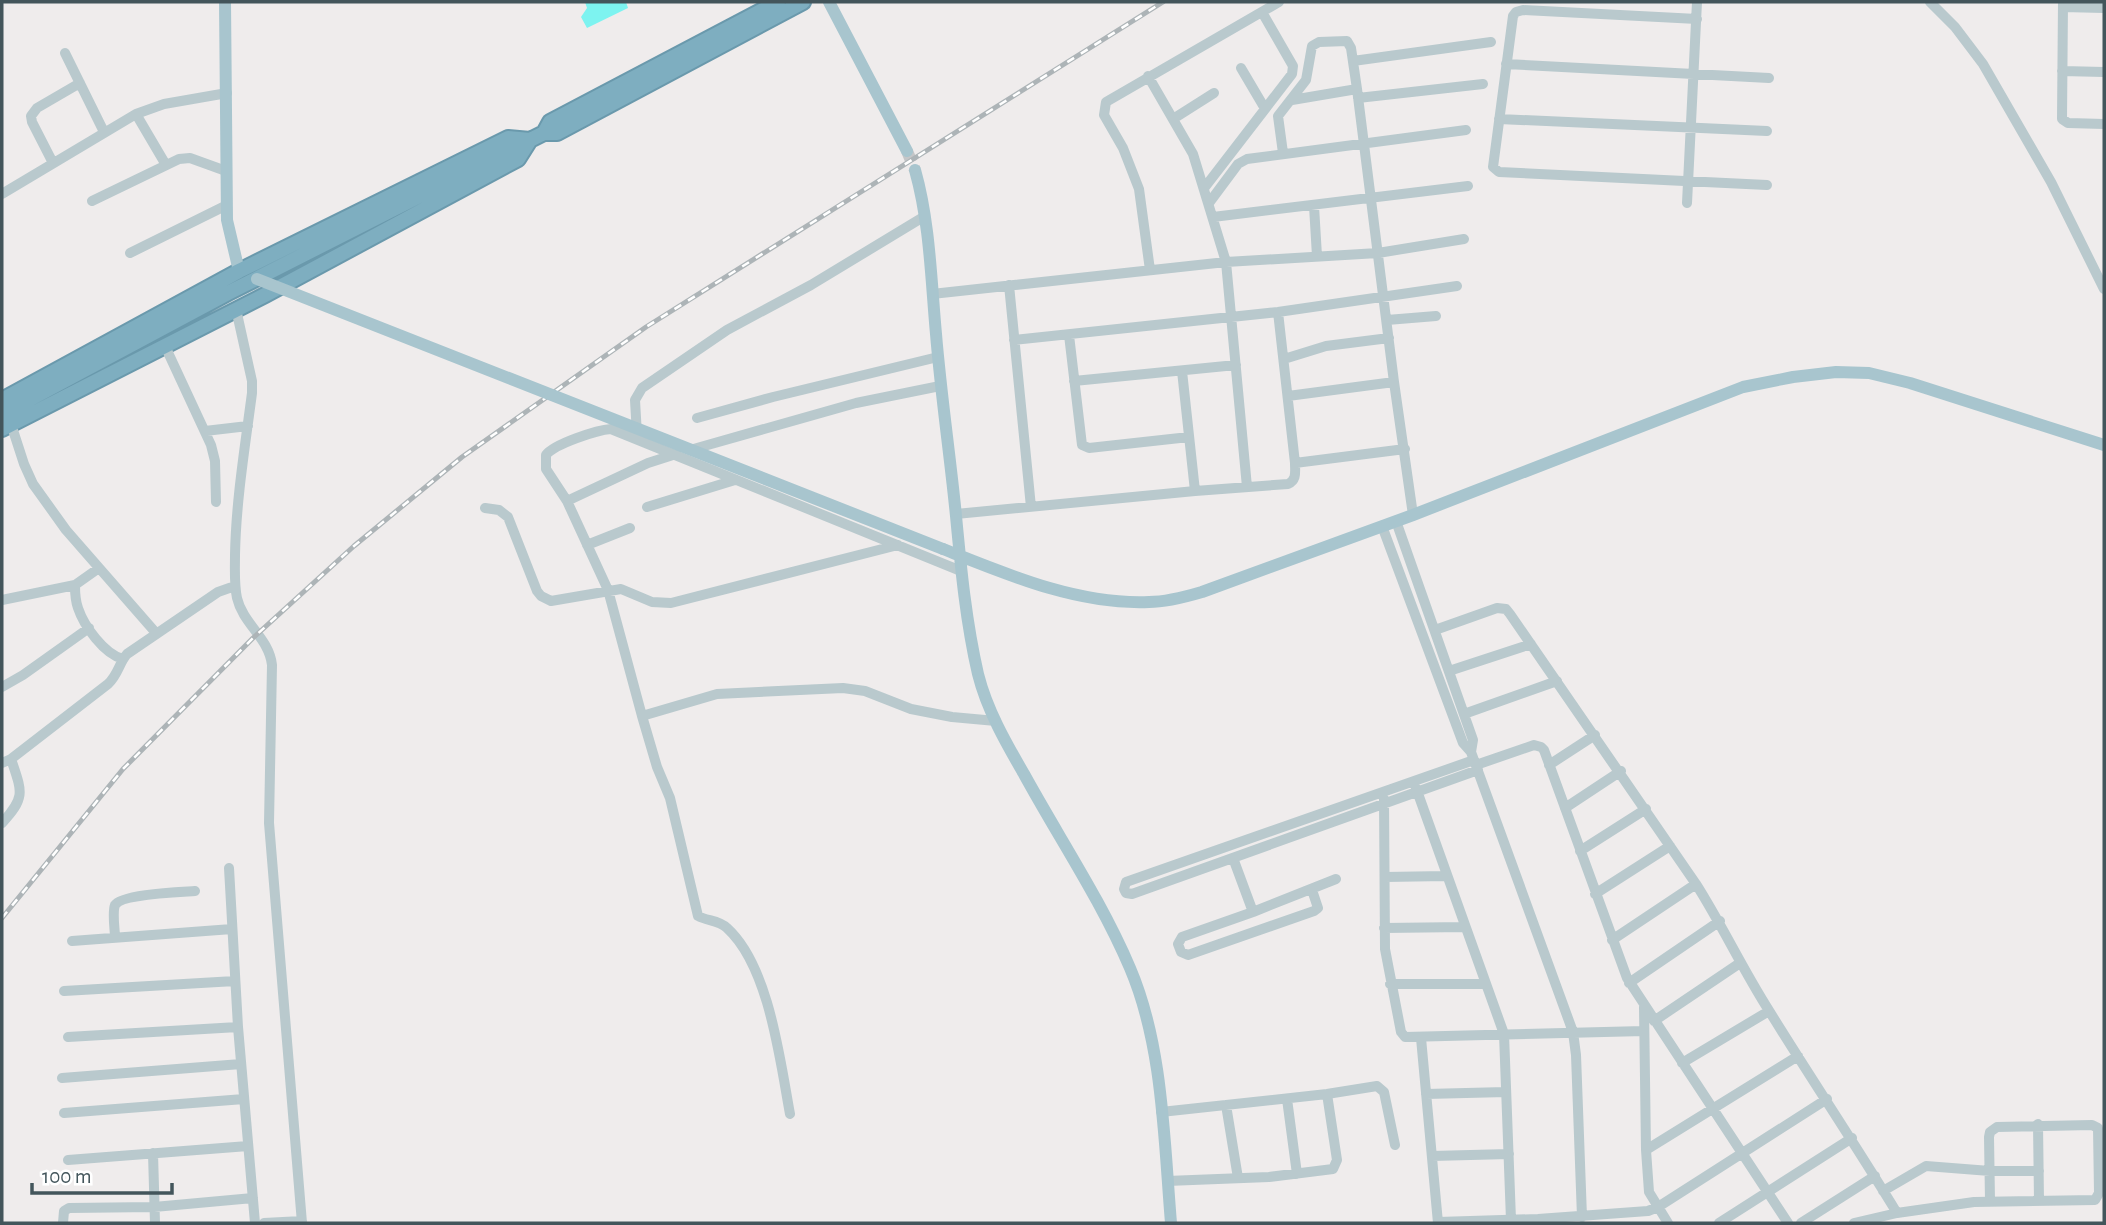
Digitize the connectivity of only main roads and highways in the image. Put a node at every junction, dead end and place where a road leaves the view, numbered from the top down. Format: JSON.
{"nodes":[{"id":1,"x":225,"y":2,"type":"edge"},
{"id":2,"x":778,"y":2,"type":"edge"},
{"id":3,"x":803,"y":2,"type":"edge"},
{"id":4,"x":829,"y":2,"type":"edge"},
{"id":5,"x":544,"y":133,"type":"junction"},
{"id":6,"x":530,"y":140,"type":"junction"},
{"id":7,"x":907,"y":151,"type":"tunnel mouth"},
{"id":8,"x":915,"y":170,"type":"tunnel mouth"},
{"id":9,"x":239,"y":271,"type":"junction"},
{"id":10,"x":257,"y":279,"type":"junction"},
{"id":11,"x":2,"y":400,"type":"edge"},
{"id":12,"x":5,"y":422,"type":"edge"},
{"id":13,"x":2104,"y":445,"type":"edge"},
{"id":14,"x":959,"y":555,"type":"junction"},
{"id":15,"x":1171,"y":1223,"type":"edge"}],
"edges":[{"from":1,"to":9,"type":"main road"},
{"from":2,"to":5,"type":"highway"},
{"from":3,"to":5,"type":"highway"},
{"from":4,"to":7,"type":"main road"},
{"from":5,"to":6,"type":"highway"},
{"from":6,"to":9,"type":"highway"},
{"from":6,"to":10,"type":"highway"},
{"from":6,"to":12,"type":"highway"},
{"from":8,"to":14,"type":"main road"},
{"from":9,"to":11,"type":"highway"},
{"from":10,"to":12,"type":"highway"},
{"from":10,"to":14,"type":"main road","bridge":true},
{"from":13,"to":14,"type":"main road"},
{"from":14,"to":15,"type":"main road"}]}
